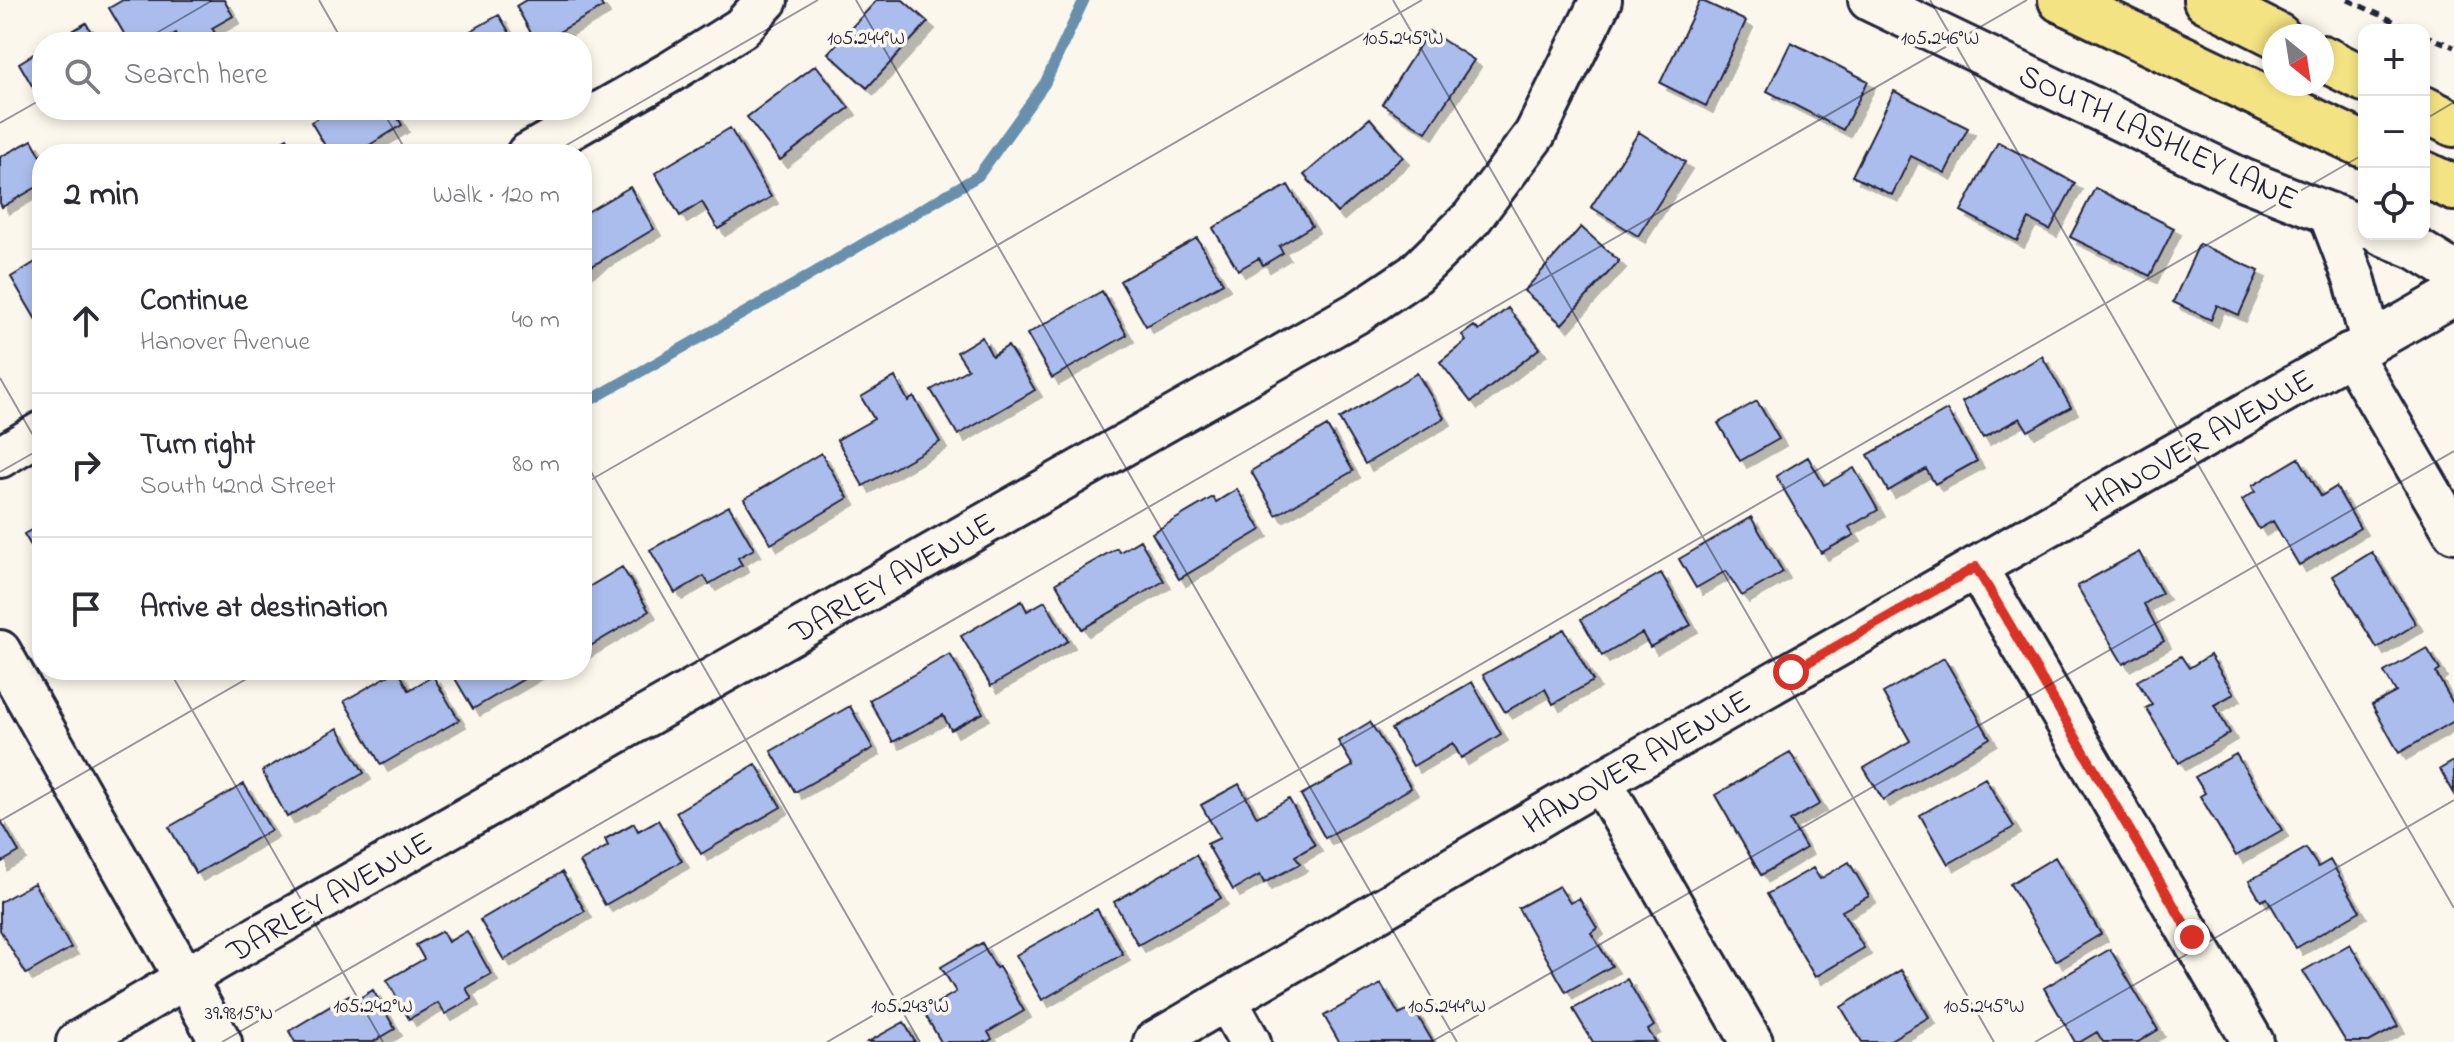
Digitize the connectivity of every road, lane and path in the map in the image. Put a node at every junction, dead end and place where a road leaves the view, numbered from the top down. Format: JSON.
{"nodes":[{"id":1,"x":767,"y":0,"type":"edge"},
{"id":2,"x":1601,"y":0,"type":"edge"},
{"id":3,"x":1869,"y":0,"type":"edge"},
{"id":4,"x":2061,"y":0,"type":"edge"},
{"id":5,"x":2206,"y":0,"type":"edge"},
{"id":6,"x":2348,"y":0,"type":"edge"},
{"id":7,"x":2400,"y":24,"type":"edge"},
{"id":8,"x":2262,"y":28,"type":"edge"},
{"id":9,"x":2430,"y":37,"type":"edge"},
{"id":10,"x":2454,"y":47,"type":"edge"},
{"id":11,"x":2334,"y":64,"type":"edge"},
{"id":12,"x":2358,"y":76,"type":"edge"},
{"id":13,"x":2430,"y":112,"type":"edge"},
{"id":14,"x":592,"y":117,"type":"edge"},
{"id":15,"x":586,"y":120,"type":"edge"},
{"id":16,"x":2454,"y":124,"type":"edge"},
{"id":17,"x":2358,"y":142,"type":"edge"},
{"id":18,"x":544,"y":144,"type":"edge"},
{"id":19,"x":2430,"y":177,"type":"edge"},
{"id":20,"x":2454,"y":188,"type":"edge"},
{"id":21,"x":2347,"y":220,"type":"edge"},
{"id":22,"x":2395,"y":240,"type":"edge"},
{"id":23,"x":2454,"y":272,"type":"edge"},
{"id":24,"x":2454,"y":295,"type":"edge"},
{"id":25,"x":2361,"y":347,"type":"junction"},
{"id":26,"x":32,"y":438,"type":"edge"},
{"id":27,"x":0,"y":457,"type":"edge"},
{"id":28,"x":2454,"y":532,"type":"edge"},
{"id":29,"x":1976,"y":567,"type":"junction"},
{"id":30,"x":0,"y":651,"type":"edge"},
{"id":31,"x":1601,"y":781,"type":"junction"},
{"id":32,"x":185,"y":978,"type":"junction"},
{"id":33,"x":1227,"y":1001,"type":"junction"},
{"id":34,"x":77,"y":1042,"type":"edge"},
{"id":35,"x":221,"y":1042,"type":"edge"},
{"id":36,"x":1154,"y":1042,"type":"edge"},
{"id":37,"x":1250,"y":1042,"type":"edge"},
{"id":38,"x":1752,"y":1042,"type":"edge"},
{"id":39,"x":2253,"y":1042,"type":"edge"}],
"edges":[{"from":1,"to":14,"type":"street"},
{"from":2,"to":32,"type":"street","name":"DARLEY AVENUE"},
{"from":3,"to":21,"type":"street","name":"SOUTH LASHLEY LANE"},
{"from":4,"to":17,"type":"highway"},
{"from":5,"to":8,"type":"highway"},
{"from":6,"to":7,"type":"path"},
{"from":9,"to":10,"type":"path"},
{"from":11,"to":12,"type":"highway"},
{"from":13,"to":16,"type":"highway"},
{"from":15,"to":18,"type":"street"},
{"from":19,"to":20,"type":"highway"},
{"from":21,"to":25,"type":"street"},
{"from":22,"to":23,"type":"street"},
{"from":24,"to":25,"type":"street","name":"HANOVER AVENUE"},
{"from":25,"to":28,"type":"street"},
{"from":25,"to":29,"type":"street","name":"HANOVER AVENUE"},
{"from":26,"to":27,"type":"street"},
{"from":29,"to":31,"type":"street","name":"HANOVER AVENUE"},
{"from":29,"to":39,"type":"street"},
{"from":30,"to":32,"type":"street"},
{"from":31,"to":33,"type":"street","name":"HANOVER AVENUE"},
{"from":31,"to":38,"type":"street"},
{"from":32,"to":34,"type":"street","name":"DARLEY AVENUE"},
{"from":32,"to":35,"type":"street"},
{"from":33,"to":36,"type":"street","name":"HANOVER AVENUE"},
{"from":33,"to":37,"type":"street"}]}
